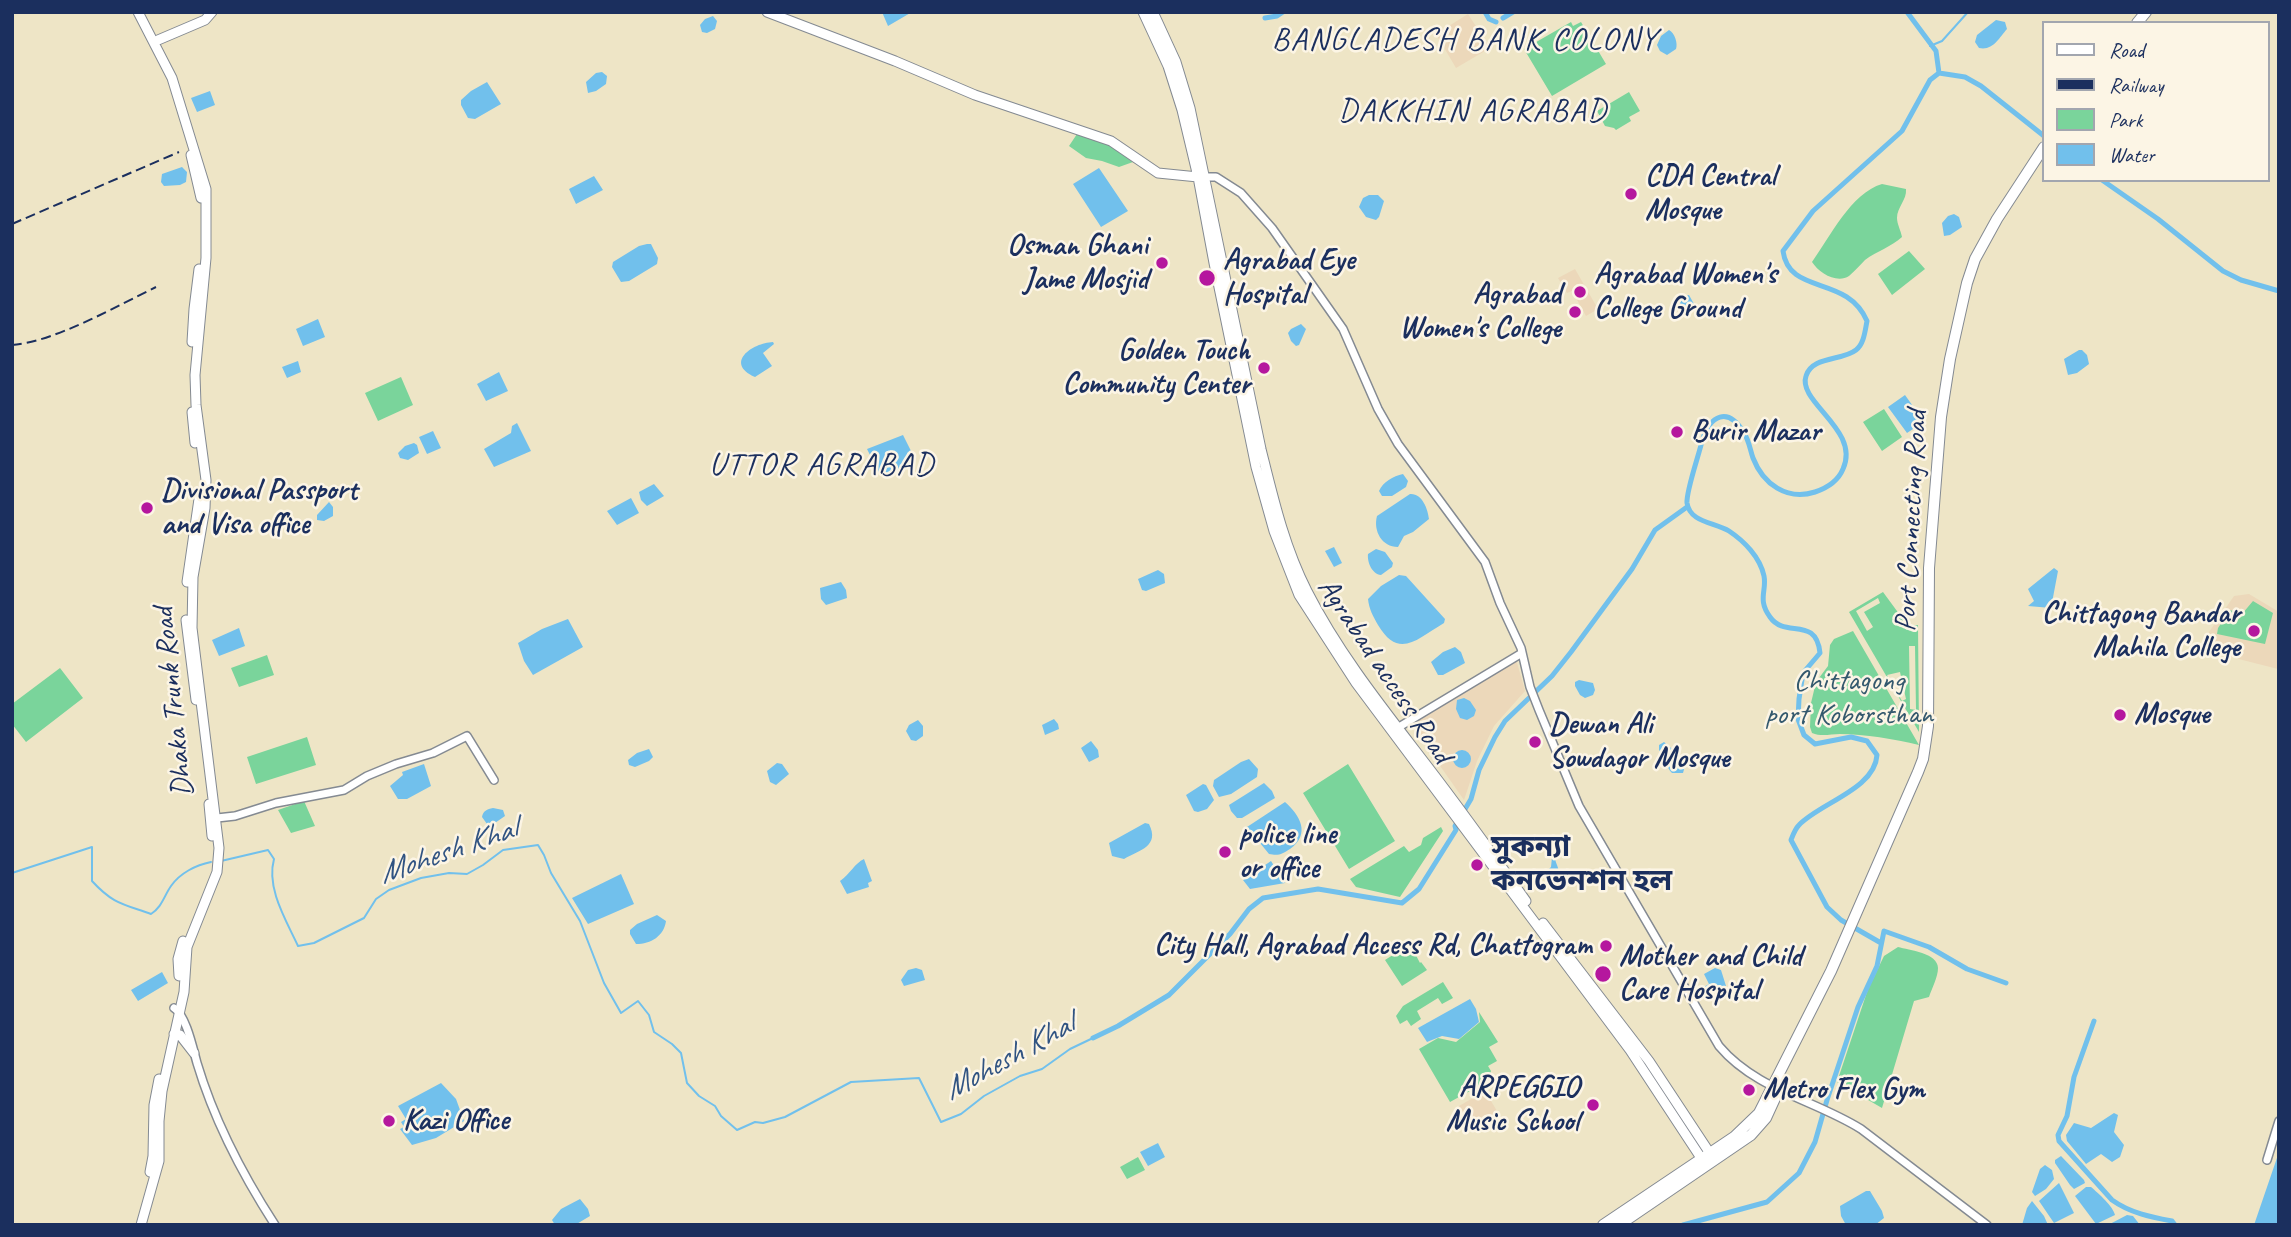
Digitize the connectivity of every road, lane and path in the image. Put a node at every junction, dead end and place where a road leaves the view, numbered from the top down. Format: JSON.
{"nodes":[{"id":1,"x":132,"y":12,"type":"edge"},
{"id":2,"x":138,"y":12,"type":"edge"},
{"id":3,"x":143,"y":12,"type":"edge"},
{"id":4,"x":212,"y":12,"type":"edge"},
{"id":5,"x":768,"y":12,"type":"edge"},
{"id":6,"x":1143,"y":12,"type":"edge"},
{"id":7,"x":1153,"y":12,"type":"edge"},
{"id":8,"x":159,"y":40,"type":"junction"},
{"id":9,"x":2042,"y":151,"type":"edge"},
{"id":10,"x":2042,"y":158,"type":"edge"},
{"id":11,"x":2030,"y":172,"type":"junction"},
{"id":12,"x":1202,"y":177,"type":"junction"},
{"id":13,"x":204,"y":193,"type":"junction"},
{"id":14,"x":1522,"y":653,"type":"junction"},
{"id":15,"x":1394,"y":730,"type":"junction"},
{"id":16,"x":494,"y":780,"type":"dead end"},
{"id":17,"x":217,"y":818,"type":"junction"},
{"id":18,"x":177,"y":1010,"type":"junction"},
{"id":19,"x":174,"y":1034,"type":"junction"},
{"id":20,"x":194,"y":1053,"type":"junction"},
{"id":21,"x":1776,"y":1088,"type":"junction"},
{"id":22,"x":2279,"y":1121,"type":"edge"},
{"id":23,"x":1708,"y":1159,"type":"junction"},
{"id":24,"x":2267,"y":1160,"type":"dead end"},
{"id":25,"x":136,"y":1225,"type":"edge"},
{"id":26,"x":141,"y":1225,"type":"edge"},
{"id":27,"x":275,"y":1225,"type":"edge"},
{"id":28,"x":1603,"y":1225,"type":"edge"},
{"id":29,"x":1619,"y":1225,"type":"edge"},
{"id":30,"x":1987,"y":1225,"type":"edge"}],
"edges":[{"from":1,"to":13,"type":"main road"},
{"from":2,"to":13,"type":"main road","name":"Dhaka Trunk Road"},
{"from":3,"to":8,"type":"main road","name":"Dhaka Trunk Road"},
{"from":4,"to":8,"type":"main road"},
{"from":5,"to":12,"type":"main road"},
{"from":6,"to":12,"type":"main road","name":"Agrabad access Road"},
{"from":7,"to":12,"type":"main road","name":"Agrabad access Road"},
{"from":8,"to":13,"type":"main road","name":"Dhaka Trunk Road"},
{"from":9,"to":11,"type":"highway","name":"Port Connecting Road"},
{"from":10,"to":11,"type":"highway","name":"Port Connecting Road"},
{"from":11,"to":21,"type":"highway","name":"Port Connecting Road"},
{"from":12,"to":14,"type":"street"},
{"from":12,"to":15,"type":"main road","name":"Agrabad access Road"},
{"from":13,"to":17,"type":"main road","name":"Dhaka Trunk Road"},
{"from":13,"to":18,"type":"main road","name":"Dhaka Trunk Road"},
{"from":14,"to":15,"type":"street"},
{"from":14,"to":21,"type":"street"},
{"from":15,"to":23,"type":"main road","name":"Agrabad access Road"},
{"from":16,"to":17,"type":"street"},
{"from":17,"to":18,"type":"main road","name":"Dhaka Trunk Road"},
{"from":18,"to":19,"type":"main road","name":"Dhaka Trunk Road"},
{"from":18,"to":20,"type":"street"},
{"from":18,"to":25,"type":"main road","name":"Dhaka Trunk Road"},
{"from":19,"to":20,"type":"main road"},
{"from":19,"to":26,"type":"main road","name":"Dhaka Trunk Road"},
{"from":20,"to":27,"type":"street"},
{"from":21,"to":23,"type":"highway","name":"Port Connecting Road"},
{"from":21,"to":30,"type":"street"},
{"from":22,"to":24,"type":"street"},
{"from":23,"to":28,"type":"highway","name":"Port Connecting Road"},
{"from":23,"to":29,"type":"highway","name":"Port Connecting Road"}]}
